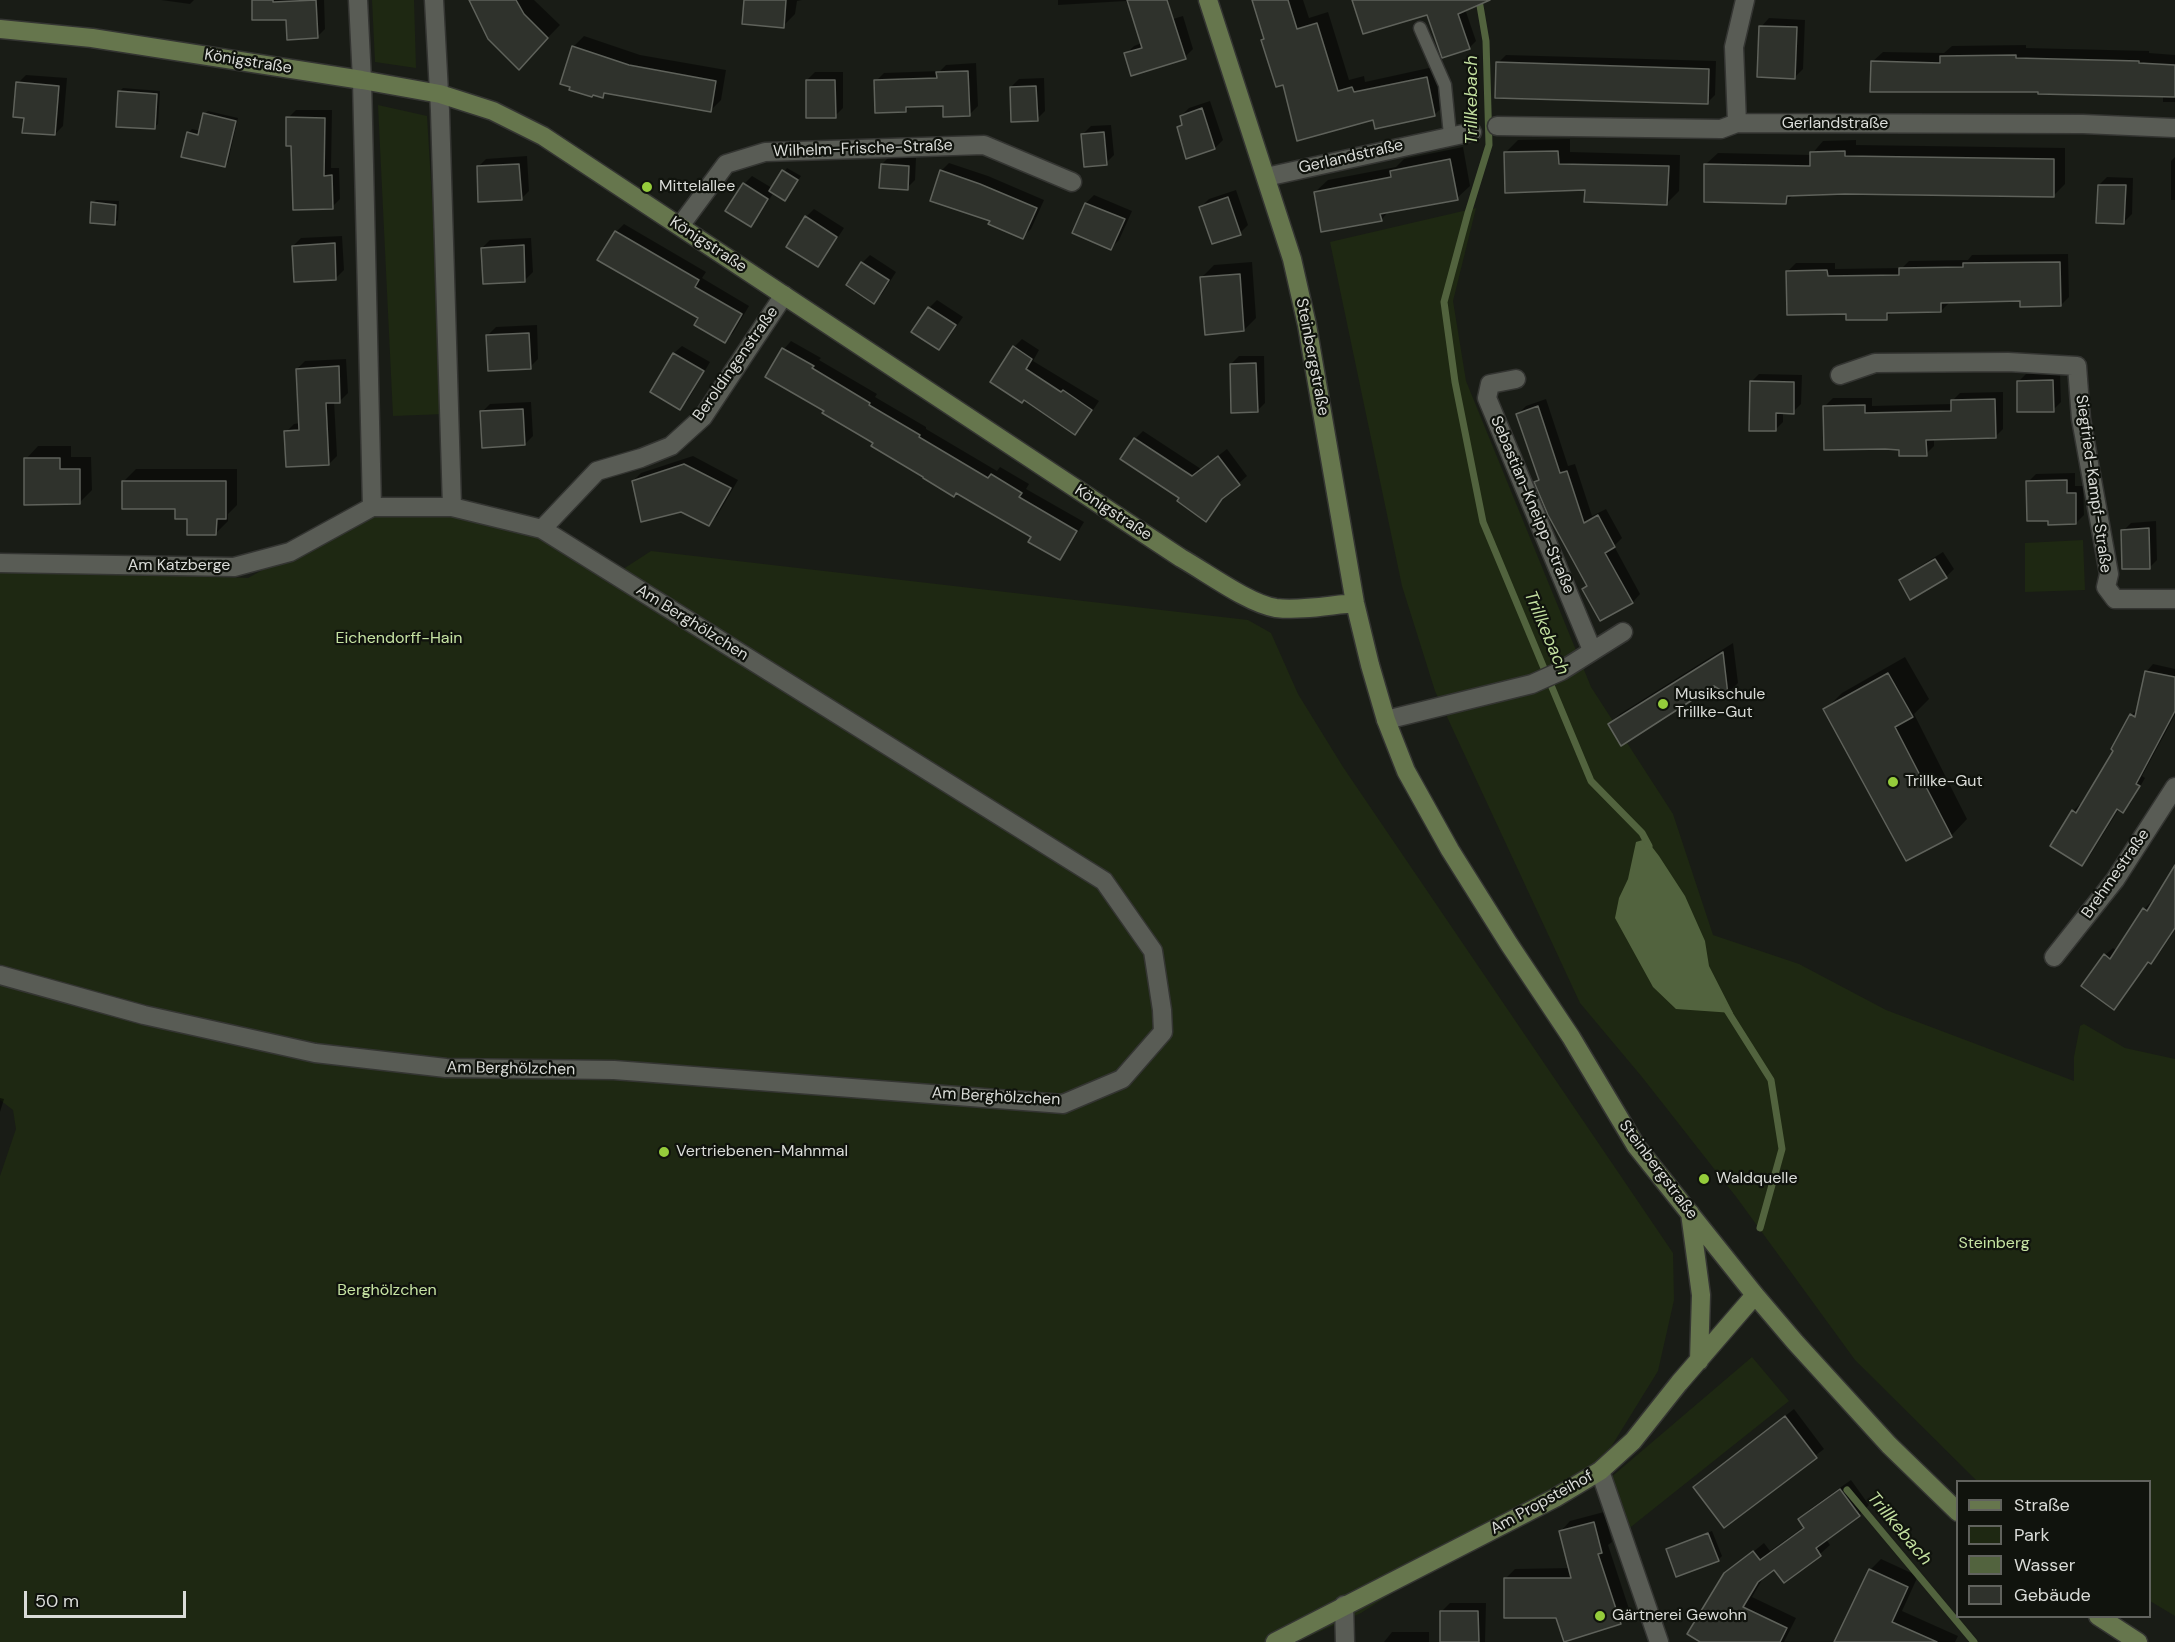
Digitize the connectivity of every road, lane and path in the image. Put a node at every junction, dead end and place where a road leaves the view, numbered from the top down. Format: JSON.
{"nodes":[{"id":1,"x":358,"y":0,"type":"edge"},
{"id":2,"x":434,"y":0,"type":"edge"},
{"id":3,"x":1209,"y":0,"type":"edge"},
{"id":4,"x":1745,"y":0,"type":"edge"},
{"id":5,"x":1420,"y":28,"type":"dead end"},
{"id":6,"x":0,"y":29,"type":"edge"},
{"id":7,"x":362,"y":80,"type":"junction"},
{"id":8,"x":440,"y":94,"type":"junction"},
{"id":9,"x":1737,"y":123,"type":"junction"},
{"id":10,"x":1497,"y":126,"type":"dead end"},
{"id":11,"x":2175,"y":128,"type":"edge"},
{"id":12,"x":1472,"y":132,"type":"dead end"},
{"id":13,"x":1450,"y":135,"type":"junction"},
{"id":14,"x":1266,"y":177,"type":"junction"},
{"id":15,"x":1072,"y":182,"type":"dead end"},
{"id":16,"x":680,"y":226,"type":"junction"},
{"id":17,"x":784,"y":295,"type":"junction"},
{"id":18,"x":1839,"y":375,"type":"dead end"},
{"id":19,"x":1516,"y":379,"type":"dead end"},
{"id":20,"x":372,"y":507,"type":"junction"},
{"id":21,"x":452,"y":507,"type":"junction"},
{"id":22,"x":542,"y":529,"type":"junction"},
{"id":23,"x":0,"y":563,"type":"edge"},
{"id":24,"x":2175,"y":599,"type":"edge"},
{"id":25,"x":1355,"y":603,"type":"junction"},
{"id":26,"x":1623,"y":632,"type":"dead end"},
{"id":27,"x":1592,"y":650,"type":"junction"},
{"id":28,"x":1386,"y":720,"type":"junction"},
{"id":29,"x":2175,"y":788,"type":"edge"},
{"id":30,"x":2054,"y":957,"type":"dead end"},
{"id":31,"x":0,"y":975,"type":"edge"},
{"id":32,"x":1690,"y":1213,"type":"junction"},
{"id":33,"x":1755,"y":1295,"type":"junction"},
{"id":34,"x":1699,"y":1361,"type":"junction"},
{"id":35,"x":1600,"y":1471,"type":"junction"},
{"id":36,"x":1956,"y":1510,"type":"edge"},
{"id":37,"x":1344,"y":1605,"type":"junction"},
{"id":38,"x":2100,"y":1618,"type":"edge"},
{"id":39,"x":1275,"y":1642,"type":"edge"},
{"id":40,"x":1345,"y":1642,"type":"edge"},
{"id":41,"x":1659,"y":1642,"type":"edge"},
{"id":42,"x":2138,"y":1642,"type":"edge"}],
"edges":[{"from":1,"to":7,"type":"street"},
{"from":2,"to":8,"type":"street"},
{"from":3,"to":14,"type":"street","name":"Steinbergstraße"},
{"from":4,"to":9,"type":"street"},
{"from":5,"to":13,"type":"lane"},
{"from":6,"to":7,"type":"street","name":"Königstraße"},
{"from":7,"to":8,"type":"street","name":"Königstraße"},
{"from":7,"to":20,"type":"street"},
{"from":8,"to":16,"type":"street","name":"Königstraße"},
{"from":8,"to":21,"type":"street"},
{"from":9,"to":10,"type":"street","name":"Gerlandstraße"},
{"from":9,"to":11,"type":"street","name":"Gerlandstraße"},
{"from":12,"to":13,"type":"street","name":"Gerlandstraße"},
{"from":13,"to":14,"type":"street","name":"Gerlandstraße"},
{"from":14,"to":25,"type":"street","name":"Steinbergstraße"},
{"from":15,"to":16,"type":"street","name":"Wilhelm-Frische-Straße"},
{"from":16,"to":17,"type":"street","name":"Königstraße"},
{"from":17,"to":22,"type":"street","name":"Beroldingenstraße"},
{"from":17,"to":25,"type":"street","name":"Königstraße"},
{"from":18,"to":24,"type":"street","name":"Siegfried-Kampf-Straße"},
{"from":19,"to":27,"type":"street","name":"Sebastian-Kneipp-Straße"},
{"from":20,"to":21,"type":"street","name":"Am Katzberge"},
{"from":20,"to":23,"type":"street","name":"Am Katzberge"},
{"from":21,"to":22,"type":"street","name":"Am Berghölzchen"},
{"from":22,"to":31,"type":"street","name":"Am Berghölzchen"},
{"from":25,"to":28,"type":"street","name":"Steinbergstraße"},
{"from":26,"to":27,"type":"street"},
{"from":27,"to":28,"type":"street"},
{"from":28,"to":32,"type":"street","name":"Steinbergstraße"},
{"from":29,"to":30,"type":"street","name":"Brehmestraße"},
{"from":32,"to":33,"type":"street","name":"Steinbergstraße"},
{"from":32,"to":34,"type":"street"},
{"from":33,"to":34,"type":"street","name":"Am Propsteihof"},
{"from":33,"to":36,"type":"street","name":"Steinbergstraße"},
{"from":34,"to":35,"type":"street","name":"Am Propsteihof"},
{"from":35,"to":37,"type":"street","name":"Am Propsteihof"},
{"from":35,"to":41,"type":"street"},
{"from":37,"to":39,"type":"street","name":"Am Propsteihof"},
{"from":37,"to":40,"type":"street"},
{"from":38,"to":42,"type":"street"}]}
